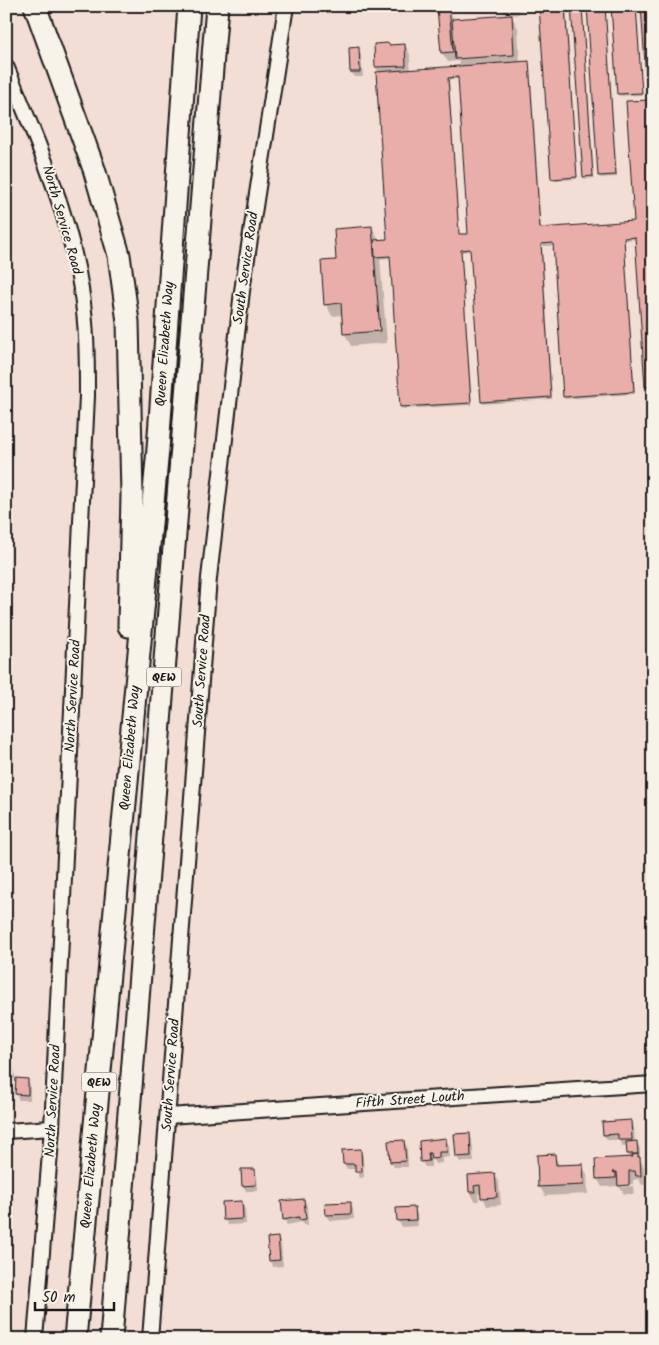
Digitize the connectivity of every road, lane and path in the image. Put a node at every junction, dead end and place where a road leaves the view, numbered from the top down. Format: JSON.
{"nodes":[{"id":1,"x":35,"y":6,"type":"edge"},
{"id":2,"x":189,"y":6,"type":"edge"},
{"id":3,"x":286,"y":6,"type":"edge"},
{"id":4,"x":218,"y":9,"type":"edge"},
{"id":5,"x":6,"y":66,"type":"edge"},
{"id":6,"x":123,"y":825,"type":"junction"},
{"id":7,"x":653,"y":1084,"type":"edge"},
{"id":8,"x":168,"y":1116,"type":"junction"},
{"id":9,"x":52,"y":1128,"type":"junction"},
{"id":10,"x":6,"y":1131,"type":"edge"},
{"id":11,"x":35,"y":1339,"type":"edge"},
{"id":12,"x":75,"y":1339,"type":"edge"},
{"id":13,"x":111,"y":1339,"type":"edge"},
{"id":14,"x":150,"y":1339,"type":"edge"}],
"edges":[{"from":1,"to":6,"type":"highway"},
{"from":2,"to":6,"type":"highway","name":"Queen Elizabeth Way","number":"QEW"},
{"from":3,"to":8,"type":"street","name":"South Service Road"},
{"from":4,"to":13,"type":"highway","name":"Queen Elizabeth Way","number":"QEW"},
{"from":5,"to":9,"type":"street","name":"North Service Road"},
{"from":6,"to":12,"type":"highway","name":"Queen Elizabeth Way","number":"QEW"},
{"from":7,"to":8,"type":"street","name":"Fifth Street Louth"},
{"from":8,"to":14,"type":"street","name":"South Service Road"},
{"from":9,"to":10,"type":"street"},
{"from":9,"to":11,"type":"street","name":"North Service Road"}]}
